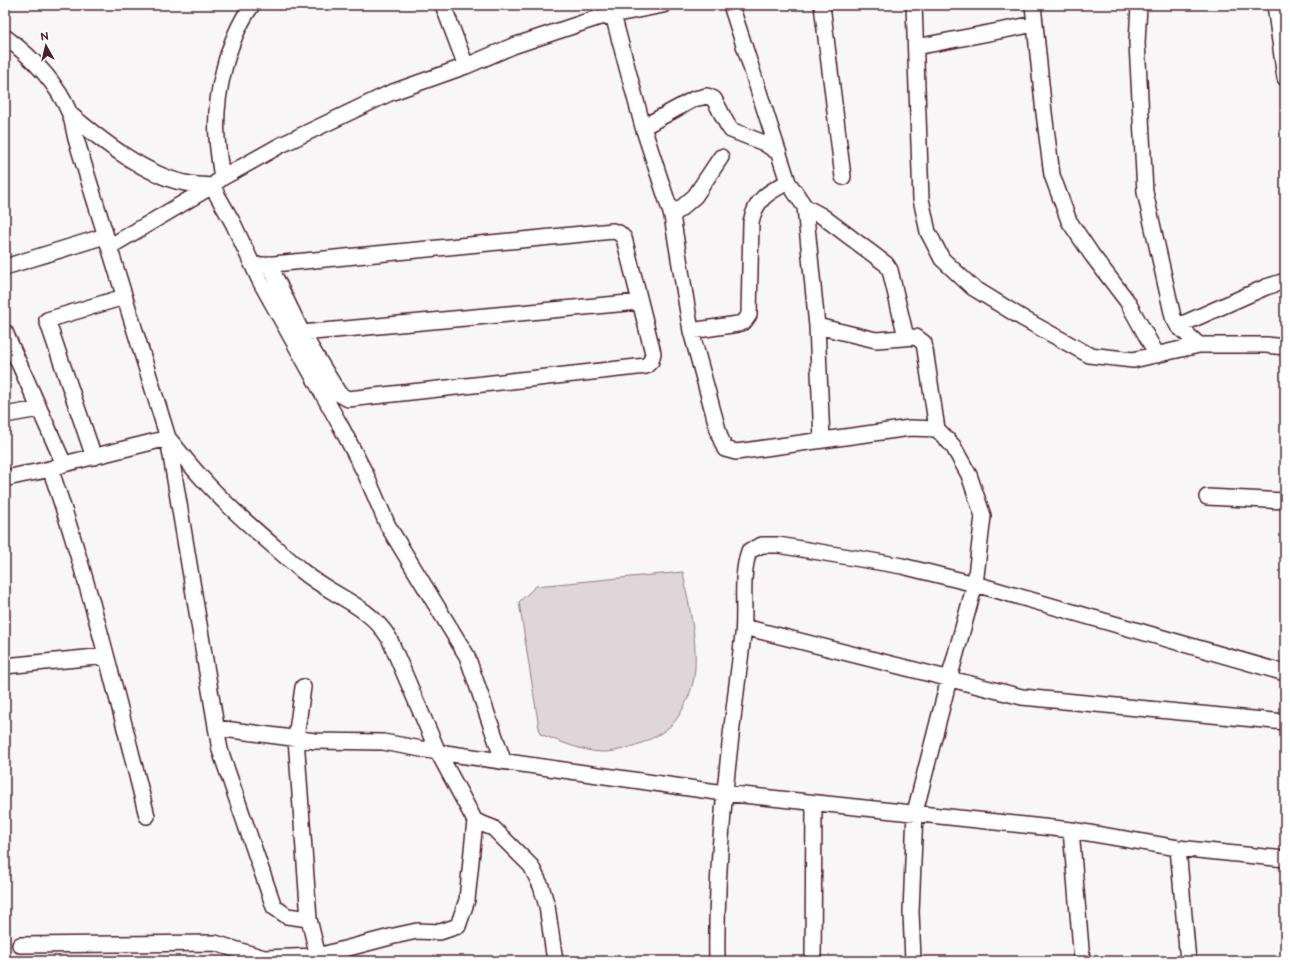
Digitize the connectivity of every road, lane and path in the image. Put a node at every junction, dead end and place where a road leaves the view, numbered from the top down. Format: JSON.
{"nodes":[{"id":1,"x":252,"y":5,"type":"edge"},
{"id":2,"x":443,"y":5,"type":"edge"},
{"id":3,"x":663,"y":5,"type":"edge"},
{"id":4,"x":731,"y":5,"type":"edge"},
{"id":5,"x":822,"y":5,"type":"edge"},
{"id":6,"x":914,"y":5,"type":"edge"},
{"id":7,"x":1033,"y":5,"type":"edge"},
{"id":8,"x":1139,"y":5,"type":"edge"},
{"id":9,"x":1275,"y":5,"type":"edge"},
{"id":10,"x":596,"y":11,"type":"edge"},
{"id":11,"x":613,"y":15,"type":"junction"},
{"id":12,"x":1035,"y":24,"type":"junction"},
{"id":13,"x":5,"y":37,"type":"edge"},
{"id":14,"x":916,"y":47,"type":"junction"},
{"id":15,"x":466,"y":66,"type":"junction"},
{"id":16,"x":1285,"y":78,"type":"edge"},
{"id":17,"x":71,"y":115,"type":"junction"},
{"id":18,"x":643,"y":127,"type":"junction"},
{"id":19,"x":779,"y":153,"type":"junction"},
{"id":20,"x":721,"y":158,"type":"dead end"},
{"id":21,"x":843,"y":177,"type":"dead end"},
{"id":22,"x":217,"y":182,"type":"junction"},
{"id":23,"x":788,"y":182,"type":"junction"},
{"id":24,"x":805,"y":207,"type":"junction"},
{"id":25,"x":672,"y":216,"type":"junction"},
{"id":26,"x":107,"y":241,"type":"junction"},
{"id":27,"x":269,"y":264,"type":"junction"},
{"id":28,"x":253,"y":266,"type":"junction"},
{"id":29,"x":5,"y":267,"type":"edge"},
{"id":30,"x":1285,"y":281,"type":"edge"},
{"id":31,"x":124,"y":297,"type":"junction"},
{"id":32,"x":639,"y":302,"type":"junction"},
{"id":33,"x":818,"y":326,"type":"junction"},
{"id":34,"x":1178,"y":326,"type":"junction"},
{"id":35,"x":691,"y":331,"type":"junction"},
{"id":36,"x":302,"y":333,"type":"junction"},
{"id":37,"x":6,"y":335,"type":"edge"},
{"id":38,"x":906,"y":337,"type":"junction"},
{"id":39,"x":1199,"y":345,"type":"junction"},
{"id":40,"x":1285,"y":348,"type":"edge"},
{"id":41,"x":1158,"y":355,"type":"junction"},
{"id":42,"x":11,"y":362,"type":"edge"},
{"id":43,"x":38,"y":409,"type":"junction"},
{"id":44,"x":5,"y":415,"type":"edge"},
{"id":45,"x":937,"y":429,"type":"junction"},
{"id":46,"x":168,"y":438,"type":"junction"},
{"id":47,"x":822,"y":440,"type":"junction"},
{"id":48,"x":94,"y":457,"type":"junction"},
{"id":49,"x":58,"y":468,"type":"junction"},
{"id":50,"x":5,"y":479,"type":"edge"},
{"id":51,"x":1207,"y":497,"type":"dead end"},
{"id":52,"x":1285,"y":501,"type":"edge"},
{"id":53,"x":975,"y":584,"type":"junction"},
{"id":54,"x":744,"y":627,"type":"junction"},
{"id":55,"x":106,"y":656,"type":"junction"},
{"id":56,"x":6,"y":668,"type":"edge"},
{"id":57,"x":1285,"y":673,"type":"edge"},
{"id":58,"x":949,"y":679,"type":"junction"},
{"id":59,"x":304,"y":687,"type":"dead end"},
{"id":60,"x":1285,"y":722,"type":"edge"},
{"id":61,"x":216,"y":728,"type":"junction"},
{"id":62,"x":296,"y":738,"type":"junction"},
{"id":63,"x":438,"y":752,"type":"junction"},
{"id":64,"x":502,"y":760,"type":"junction"},
{"id":65,"x":724,"y":793,"type":"junction"},
{"id":66,"x":814,"y":803,"type":"junction"},
{"id":67,"x":915,"y":812,"type":"junction"},
{"id":68,"x":147,"y":816,"type":"dead end"},
{"id":69,"x":475,"y":821,"type":"junction"},
{"id":70,"x":1071,"y":830,"type":"junction"},
{"id":71,"x":1178,"y":848,"type":"junction"},
{"id":72,"x":1285,"y":859,"type":"edge"},
{"id":73,"x":309,"y":919,"type":"junction"},
{"id":74,"x":20,"y":945,"type":"dead end"},
{"id":75,"x":318,"y":958,"type":"edge"},
{"id":76,"x":555,"y":961,"type":"edge"},
{"id":77,"x":717,"y":961,"type":"edge"},
{"id":78,"x":813,"y":961,"type":"edge"},
{"id":79,"x":913,"y":961,"type":"edge"},
{"id":80,"x":1082,"y":961,"type":"edge"},
{"id":81,"x":1188,"y":961,"type":"edge"}],
"edges":[{"from":1,"to":22,"type":"street"},
{"from":2,"to":15,"type":"street"},
{"from":3,"to":11,"type":"street"},
{"from":4,"to":19,"type":"street"},
{"from":5,"to":21,"type":"street"},
{"from":6,"to":14,"type":"street"},
{"from":7,"to":12,"type":"street"},
{"from":8,"to":34,"type":"street"},
{"from":9,"to":16,"type":"street"},
{"from":10,"to":11,"type":"street"},
{"from":10,"to":15,"type":"street"},
{"from":11,"to":18,"type":"street"},
{"from":12,"to":14,"type":"street"},
{"from":12,"to":41,"type":"street"},
{"from":13,"to":17,"type":"street"},
{"from":14,"to":41,"type":"street"},
{"from":15,"to":22,"type":"street"},
{"from":17,"to":22,"type":"street"},
{"from":17,"to":26,"type":"street"},
{"from":18,"to":19,"type":"street"},
{"from":18,"to":25,"type":"street"},
{"from":19,"to":23,"type":"street"},
{"from":20,"to":25,"type":"street"},
{"from":22,"to":26,"type":"street"},
{"from":22,"to":28,"type":"street"},
{"from":23,"to":24,"type":"street"},
{"from":23,"to":35,"type":"street"},
{"from":24,"to":33,"type":"street"},
{"from":24,"to":38,"type":"street"},
{"from":25,"to":35,"type":"street"},
{"from":26,"to":29,"type":"street"},
{"from":26,"to":31,"type":"street"},
{"from":27,"to":28,"type":"street"},
{"from":27,"to":32,"type":"street"},
{"from":27,"to":36,"type":"street"},
{"from":28,"to":64,"type":"street"},
{"from":30,"to":34,"type":"street"},
{"from":31,"to":46,"type":"street"},
{"from":31,"to":48,"type":"street"},
{"from":32,"to":36,"type":"street"},
{"from":32,"to":36,"type":"street"},
{"from":33,"to":38,"type":"street"},
{"from":33,"to":47,"type":"street"},
{"from":34,"to":39,"type":"street"},
{"from":35,"to":47,"type":"street"},
{"from":37,"to":42,"type":"street"},
{"from":38,"to":45,"type":"street"},
{"from":39,"to":40,"type":"street"},
{"from":39,"to":41,"type":"street"},
{"from":42,"to":43,"type":"street"},
{"from":43,"to":44,"type":"street"},
{"from":43,"to":49,"type":"street"},
{"from":45,"to":47,"type":"street"},
{"from":45,"to":53,"type":"street"},
{"from":46,"to":48,"type":"street"},
{"from":46,"to":61,"type":"street"},
{"from":46,"to":63,"type":"street"},
{"from":48,"to":49,"type":"street"},
{"from":49,"to":50,"type":"street"},
{"from":49,"to":55,"type":"street"},
{"from":51,"to":52,"type":"street"},
{"from":53,"to":54,"type":"street"},
{"from":53,"to":57,"type":"street"},
{"from":53,"to":58,"type":"street"},
{"from":54,"to":58,"type":"street"},
{"from":54,"to":65,"type":"street"},
{"from":55,"to":56,"type":"street"},
{"from":55,"to":68,"type":"street"},
{"from":58,"to":60,"type":"street"},
{"from":58,"to":67,"type":"street"},
{"from":59,"to":62,"type":"street"},
{"from":61,"to":62,"type":"street"},
{"from":61,"to":73,"type":"street"},
{"from":62,"to":63,"type":"street"},
{"from":62,"to":73,"type":"street"},
{"from":63,"to":64,"type":"street"},
{"from":63,"to":69,"type":"street"},
{"from":64,"to":65,"type":"street"},
{"from":65,"to":66,"type":"street"},
{"from":65,"to":77,"type":"street"},
{"from":66,"to":67,"type":"street"},
{"from":66,"to":78,"type":"street"},
{"from":67,"to":70,"type":"street"},
{"from":67,"to":79,"type":"street"},
{"from":69,"to":75,"type":"street"},
{"from":69,"to":76,"type":"street"},
{"from":70,"to":71,"type":"street"},
{"from":70,"to":80,"type":"street"},
{"from":71,"to":72,"type":"street"},
{"from":71,"to":81,"type":"street"},
{"from":73,"to":75,"type":"street"},
{"from":74,"to":75,"type":"street"}]}
